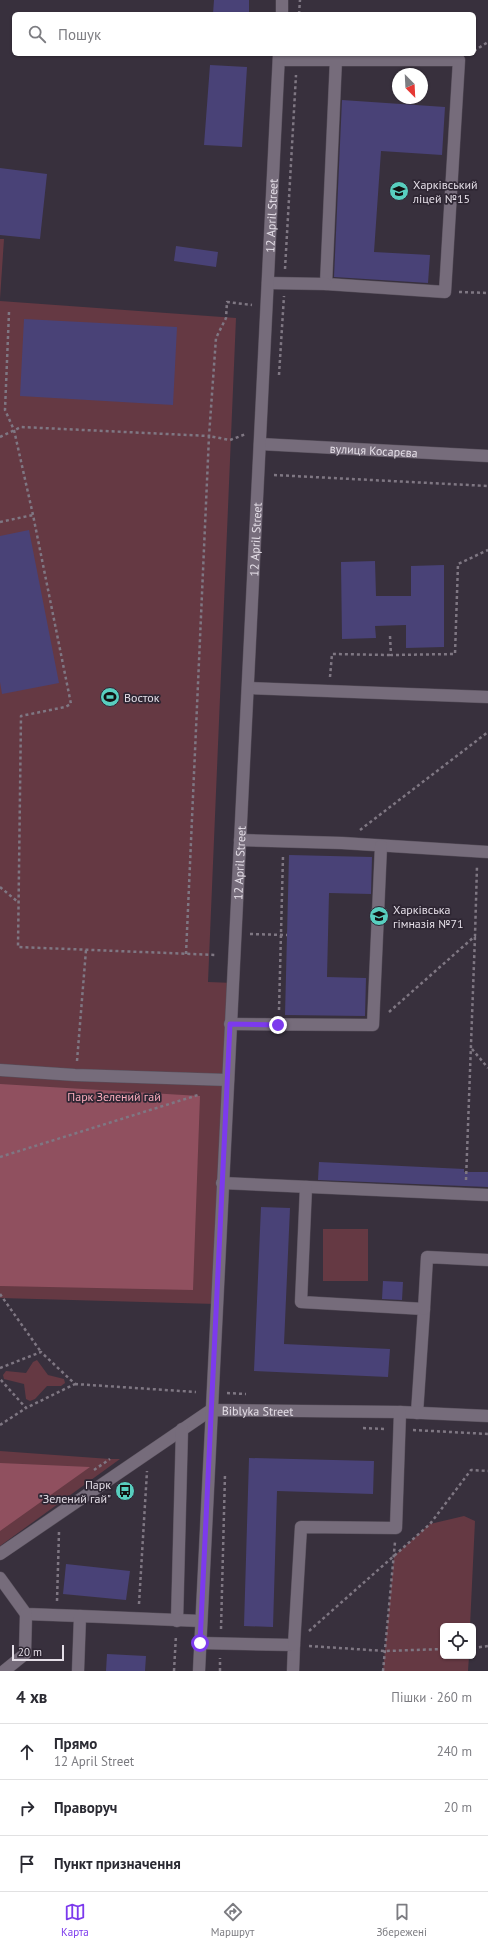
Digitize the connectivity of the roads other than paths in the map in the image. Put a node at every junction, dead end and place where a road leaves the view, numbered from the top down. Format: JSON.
{"nodes":[{"id":1,"x":282,"y":0,"type":"edge"},
{"id":2,"x":282,"y":12,"type":"edge"},
{"id":3,"x":279,"y":57,"type":"edge"},
{"id":4,"x":336,"y":59,"type":"junction"},
{"id":5,"x":268,"y":283,"type":"junction"},
{"id":6,"x":326,"y":284,"type":"junction"},
{"id":7,"x":260,"y":444,"type":"junction"},
{"id":8,"x":488,"y":456,"type":"edge"},
{"id":9,"x":248,"y":688,"type":"junction"},
{"id":10,"x":488,"y":697,"type":"edge"},
{"id":11,"x":240,"y":840,"type":"junction"},
{"id":12,"x":381,"y":846,"type":"junction"},
{"id":13,"x":486,"y":851,"type":"edge"},
{"id":14,"x":230,"y":1024,"type":"junction"},
{"id":15,"x":0,"y":1070,"type":"edge"},
{"id":16,"x":228,"y":1080,"type":"junction"},
{"id":17,"x":222,"y":1182,"type":"junction"},
{"id":18,"x":306,"y":1186,"type":"junction"},
{"id":19,"x":488,"y":1196,"type":"edge"},
{"id":20,"x":488,"y":1260,"type":"edge"},
{"id":21,"x":424,"y":1309,"type":"junction"},
{"id":22,"x":211,"y":1410,"type":"junction"},
{"id":23,"x":400,"y":1412,"type":"junction"},
{"id":24,"x":417,"y":1413,"type":"junction"},
{"id":25,"x":488,"y":1416,"type":"edge"},
{"id":26,"x":182,"y":1429,"type":"junction"},
{"id":27,"x":0,"y":1554,"type":"edge"},
{"id":28,"x":0,"y":1578,"type":"edge"},
{"id":29,"x":26,"y":1614,"type":"junction"},
{"id":30,"x":80,"y":1616,"type":"junction"},
{"id":31,"x":177,"y":1621,"type":"junction"},
{"id":32,"x":201,"y":1621,"type":"junction"},
{"id":33,"x":200,"y":1643,"type":"junction"},
{"id":34,"x":294,"y":1645,"type":"junction"},
{"id":35,"x":4,"y":1671,"type":"edge"},
{"id":36,"x":78,"y":1671,"type":"edge"},
{"id":37,"x":199,"y":1671,"type":"edge"},
{"id":38,"x":292,"y":1671,"type":"edge"}],
"edges":[{"from":1,"to":2,"type":"street"},
{"from":3,"to":4,"type":"street"},
{"from":3,"to":5,"type":"street","name":"12 April Street"},
{"from":4,"to":6,"type":"street"},
{"from":4,"to":6,"type":"street"},
{"from":5,"to":6,"type":"street"},
{"from":5,"to":7,"type":"street","name":"12 April Street"},
{"from":7,"to":8,"type":"street","name":"вулиця Косарєва"},
{"from":7,"to":9,"type":"street","name":"12 April Street"},
{"from":9,"to":10,"type":"street"},
{"from":9,"to":11,"type":"street","name":"12 April Street"},
{"from":11,"to":12,"type":"street"},
{"from":11,"to":14,"type":"street","name":"12 April Street"},
{"from":12,"to":13,"type":"street"},
{"from":12,"to":14,"type":"street"},
{"from":14,"to":16,"type":"street","name":"12 April Street"},
{"from":15,"to":16,"type":"street"},
{"from":16,"to":17,"type":"street","name":"12 April Street"},
{"from":17,"to":18,"type":"street"},
{"from":17,"to":22,"type":"street","name":"12 April Street"},
{"from":18,"to":19,"type":"street"},
{"from":18,"to":21,"type":"street"},
{"from":20,"to":21,"type":"street"},
{"from":21,"to":24,"type":"street"},
{"from":22,"to":23,"type":"street","name":"Biblyka Street"},
{"from":22,"to":26,"type":"street","name":"Biblyka Street"},
{"from":22,"to":32,"type":"street","name":"12 April Street"},
{"from":23,"to":24,"type":"street","name":"Biblyka Street"},
{"from":23,"to":34,"type":"street"},
{"from":24,"to":25,"type":"street","name":"Biblyka Street"},
{"from":26,"to":27,"type":"street","name":"Biblyka Street"},
{"from":26,"to":31,"type":"street"},
{"from":28,"to":29,"type":"street"},
{"from":29,"to":30,"type":"street"},
{"from":29,"to":35,"type":"street"},
{"from":30,"to":31,"type":"street"},
{"from":30,"to":36,"type":"street"},
{"from":31,"to":32,"type":"street"},
{"from":32,"to":33,"type":"street","name":"12 April Street"},
{"from":33,"to":34,"type":"street"},
{"from":33,"to":37,"type":"street","name":"12 April Street"},
{"from":34,"to":38,"type":"street"}]}
